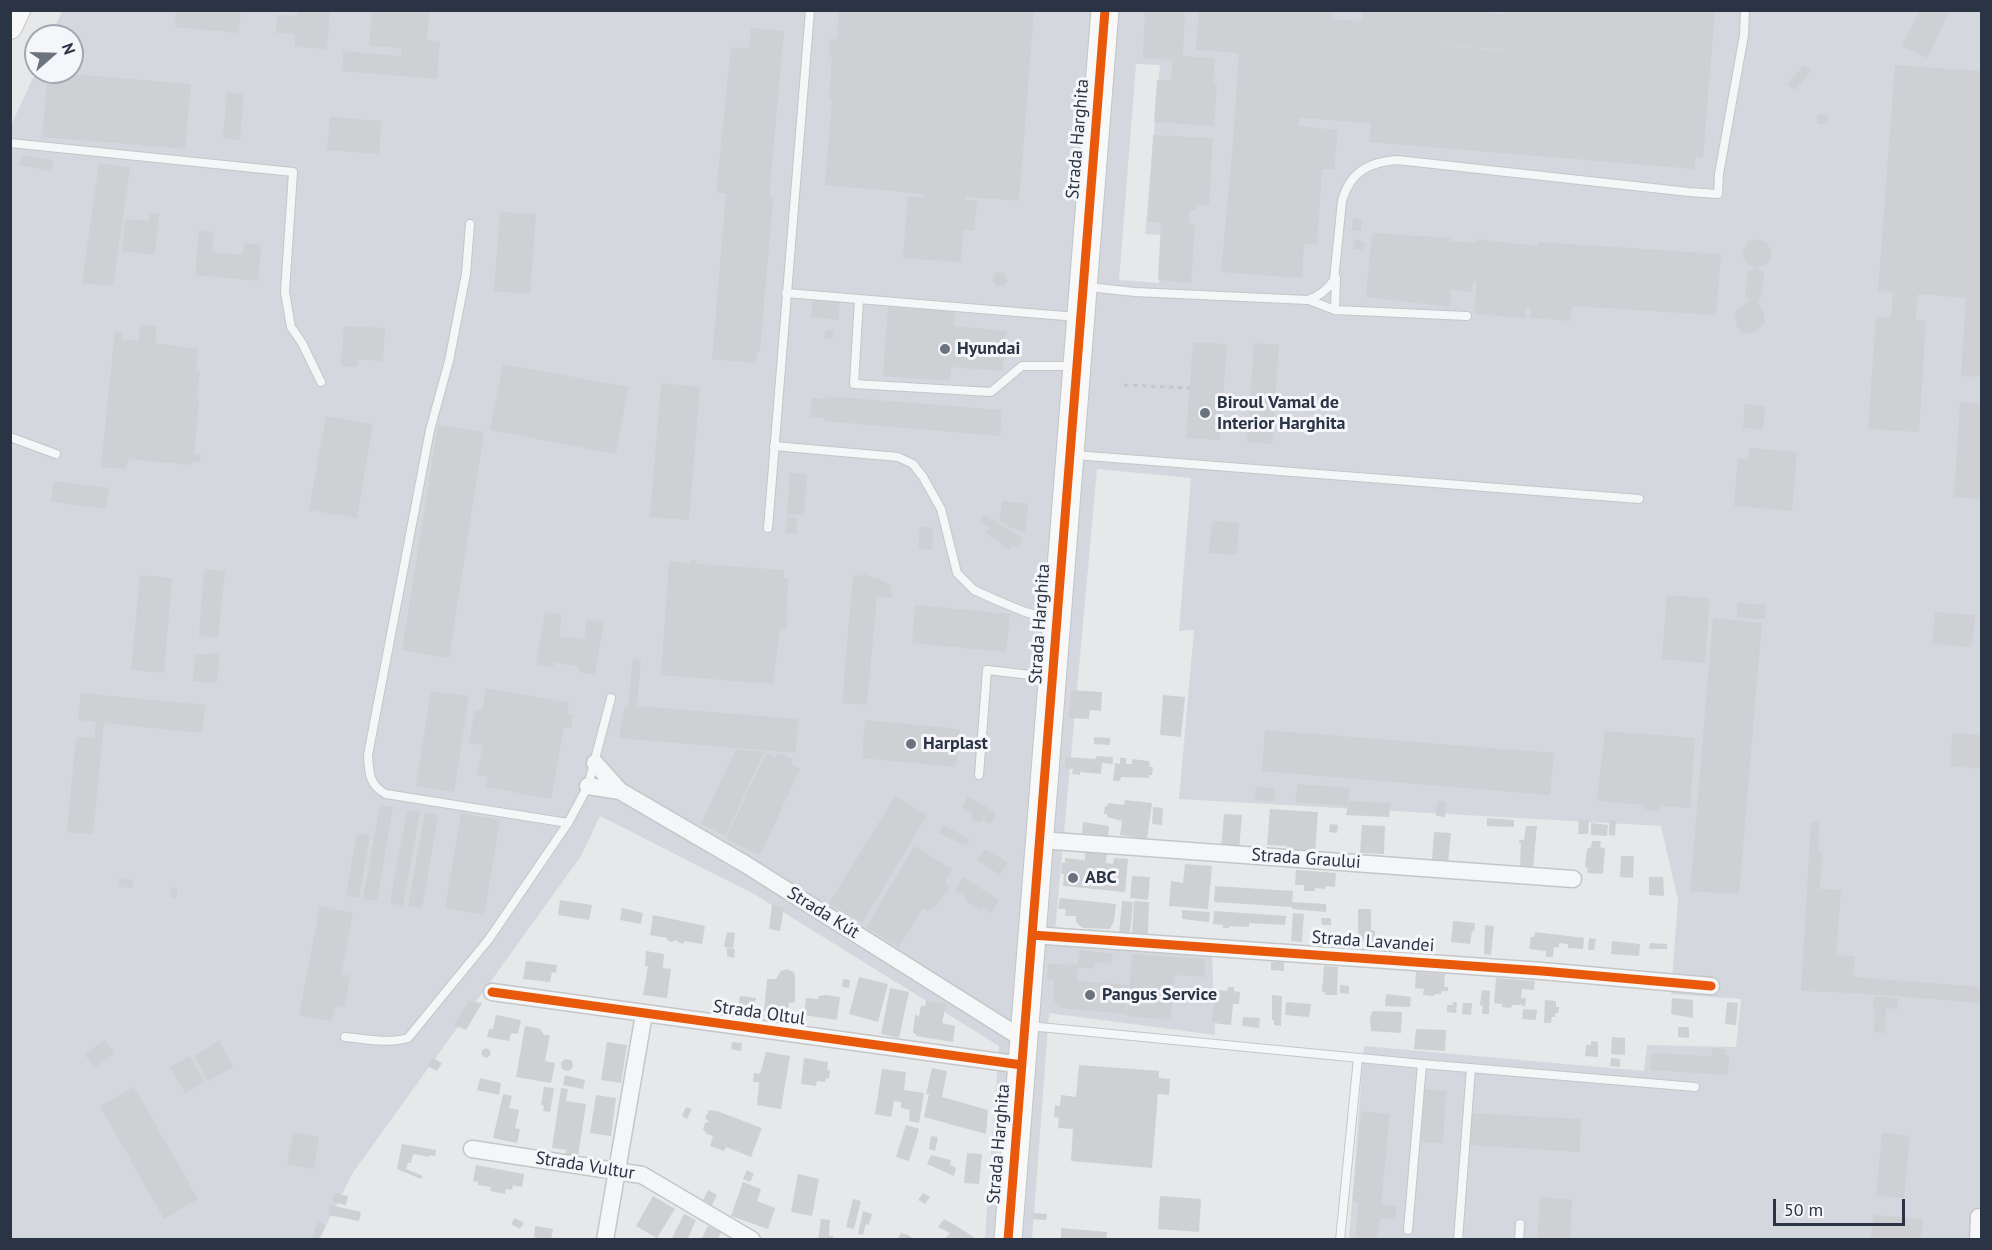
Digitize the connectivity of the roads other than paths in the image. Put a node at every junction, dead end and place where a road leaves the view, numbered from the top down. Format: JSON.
{"nodes":[{"id":1,"x":18,"y":10,"type":"edge"},
{"id":2,"x":810,"y":10,"type":"edge"},
{"id":3,"x":1105,"y":10,"type":"edge"},
{"id":4,"x":1745,"y":10,"type":"edge"},
{"id":5,"x":10,"y":27,"type":"edge"},
{"id":6,"x":10,"y":143,"type":"edge"},
{"id":7,"x":471,"y":224,"type":"dead end"},
{"id":8,"x":1336,"y":268,"type":"junction"},
{"id":9,"x":1083,"y":287,"type":"junction"},
{"id":10,"x":786,"y":293,"type":"junction"},
{"id":11,"x":859,"y":299,"type":"junction"},
{"id":12,"x":1308,"y":300,"type":"junction"},
{"id":13,"x":1335,"y":310,"type":"junction"},
{"id":14,"x":1467,"y":316,"type":"dead end"},
{"id":15,"x":1081,"y":318,"type":"junction"},
{"id":16,"x":1077,"y":366,"type":"junction"},
{"id":17,"x":321,"y":382,"type":"dead end"},
{"id":18,"x":10,"y":437,"type":"edge"},
{"id":19,"x":774,"y":446,"type":"junction"},
{"id":20,"x":56,"y":454,"type":"dead end"},
{"id":21,"x":1070,"y":454,"type":"junction"},
{"id":22,"x":1640,"y":499,"type":"dead end"},
{"id":23,"x":768,"y":528,"type":"dead end"},
{"id":24,"x":1057,"y":620,"type":"junction"},
{"id":25,"x":1052,"y":678,"type":"junction"},
{"id":26,"x":611,"y":698,"type":"dead end"},
{"id":27,"x":595,"y":763,"type":"junction"},
{"id":28,"x":979,"y":775,"type":"dead end"},
{"id":29,"x":588,"y":786,"type":"junction"},
{"id":30,"x":620,"y":790,"type":"junction"},
{"id":31,"x":568,"y":824,"type":"junction"},
{"id":32,"x":1040,"y":840,"type":"junction"},
{"id":33,"x":1573,"y":879,"type":"dead end"},
{"id":34,"x":1032,"y":934,"type":"junction"},
{"id":35,"x":1711,"y":986,"type":"dead end"},
{"id":36,"x":492,"y":993,"type":"dead end"},
{"id":37,"x":644,"y":1014,"type":"junction"},
{"id":38,"x":1024,"y":1032,"type":"junction"},
{"id":39,"x":345,"y":1037,"type":"dead end"},
{"id":40,"x":1358,"y":1058,"type":"junction"},
{"id":41,"x":1422,"y":1064,"type":"junction"},
{"id":42,"x":1022,"y":1065,"type":"junction"},
{"id":43,"x":1471,"y":1068,"type":"junction"},
{"id":44,"x":1695,"y":1087,"type":"dead end"},
{"id":45,"x":472,"y":1149,"type":"dead end"},
{"id":46,"x":618,"y":1170,"type":"junction"},
{"id":47,"x":1980,"y":1217,"type":"edge"},
{"id":48,"x":1520,"y":1224,"type":"dead end"},
{"id":49,"x":1408,"y":1230,"type":"dead end"},
{"id":50,"x":605,"y":1239,"type":"edge"},
{"id":51,"x":752,"y":1239,"type":"edge"},
{"id":52,"x":1008,"y":1239,"type":"edge"},
{"id":53,"x":1341,"y":1239,"type":"edge"},
{"id":54,"x":1458,"y":1239,"type":"edge"},
{"id":55,"x":1519,"y":1239,"type":"edge"},
{"id":56,"x":1978,"y":1239,"type":"edge"}],
"edges":[{"from":1,"to":5,"type":"street"},
{"from":2,"to":10,"type":"lane"},
{"from":3,"to":9,"type":"main road","name":"Strada Harghita"},
{"from":4,"to":8,"type":"lane"},
{"from":6,"to":17,"type":"lane"},
{"from":7,"to":31,"type":"lane"},
{"from":8,"to":12,"type":"lane"},
{"from":8,"to":13,"type":"lane"},
{"from":9,"to":12,"type":"lane"},
{"from":9,"to":15,"type":"main road","name":"Strada Harghita"},
{"from":10,"to":11,"type":"lane"},
{"from":10,"to":19,"type":"lane"},
{"from":11,"to":15,"type":"lane"},
{"from":11,"to":16,"type":"lane"},
{"from":12,"to":13,"type":"lane"},
{"from":13,"to":14,"type":"lane"},
{"from":15,"to":16,"type":"main road","name":"Strada Harghita"},
{"from":16,"to":21,"type":"main road","name":"Strada Harghita"},
{"from":18,"to":20,"type":"lane"},
{"from":19,"to":23,"type":"lane"},
{"from":19,"to":24,"type":"lane"},
{"from":21,"to":22,"type":"lane"},
{"from":21,"to":24,"type":"main road","name":"Strada Harghita"},
{"from":24,"to":25,"type":"main road","name":"Strada Harghita"},
{"from":25,"to":28,"type":"lane"},
{"from":25,"to":32,"type":"main road","name":"Strada Harghita"},
{"from":26,"to":27,"type":"lane"},
{"from":27,"to":29,"type":"lane"},
{"from":27,"to":30,"type":"street","name":"Strada Kút"},
{"from":29,"to":30,"type":"street","name":"Strada Kút"},
{"from":29,"to":31,"type":"lane"},
{"from":30,"to":38,"type":"street","name":"Strada Kút"},
{"from":31,"to":39,"type":"lane"},
{"from":32,"to":33,"type":"street","name":"Strada Graului"},
{"from":32,"to":34,"type":"main road","name":"Strada Harghita"},
{"from":34,"to":35,"type":"street","name":"Strada Lavandei"},
{"from":34,"to":38,"type":"main road","name":"Strada Harghita"},
{"from":36,"to":37,"type":"street","name":"Strada Oltul"},
{"from":37,"to":42,"type":"street","name":"Strada Oltul"},
{"from":37,"to":46,"type":"street"},
{"from":38,"to":40,"type":"lane"},
{"from":38,"to":42,"type":"main road","name":"Strada Harghita"},
{"from":40,"to":41,"type":"lane"},
{"from":40,"to":53,"type":"lane"},
{"from":41,"to":43,"type":"lane"},
{"from":41,"to":49,"type":"lane"},
{"from":42,"to":52,"type":"main road","name":"Strada Harghita"},
{"from":43,"to":44,"type":"lane"},
{"from":43,"to":54,"type":"lane"},
{"from":45,"to":46,"type":"street","name":"Strada Vultur"},
{"from":46,"to":50,"type":"street"},
{"from":46,"to":51,"type":"street","name":"Strada Vultur"},
{"from":47,"to":56,"type":"street"},
{"from":48,"to":55,"type":"lane"}]}
